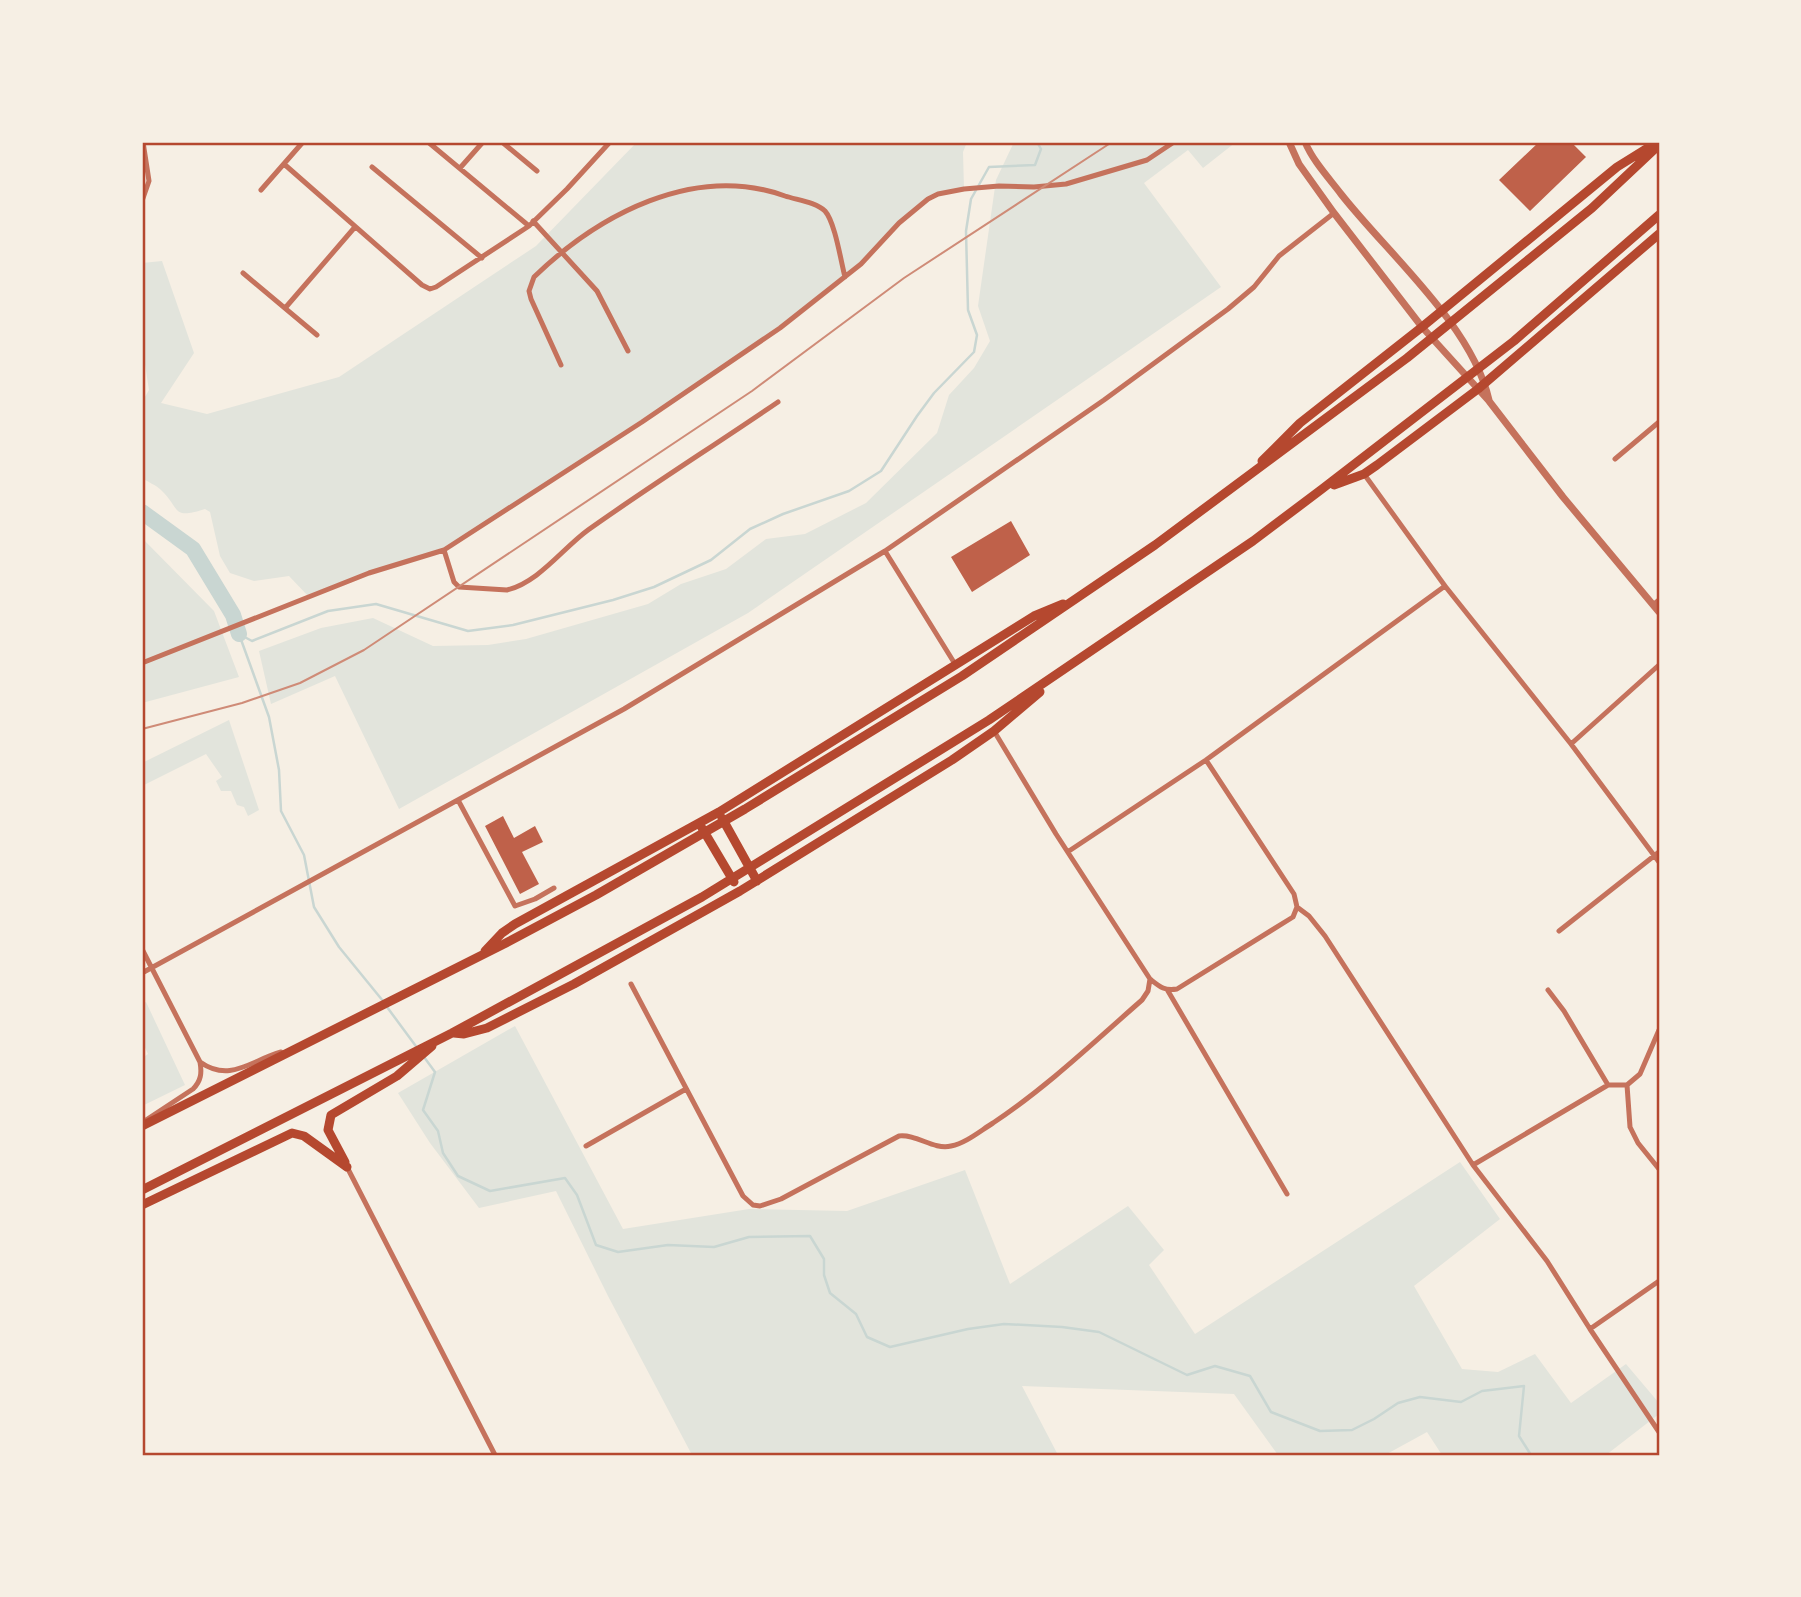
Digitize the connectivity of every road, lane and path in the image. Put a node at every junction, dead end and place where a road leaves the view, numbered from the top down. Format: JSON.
{"nodes":[{"id":1,"x":143,"y":142,"type":"edge"},
{"id":2,"x":303,"y":142,"type":"edge"},
{"id":3,"x":428,"y":142,"type":"edge"},
{"id":4,"x":483,"y":142,"type":"edge"},
{"id":5,"x":502,"y":142,"type":"edge"},
{"id":6,"x":598,"y":142,"type":"edge"},
{"id":7,"x":1174,"y":142,"type":"edge"},
{"id":8,"x":1289,"y":142,"type":"edge"},
{"id":9,"x":1304,"y":142,"type":"edge"},
{"id":10,"x":1659,"y":143,"type":"edge"},
{"id":11,"x":608,"y":144,"type":"edge"},
{"id":12,"x":284,"y":164,"type":"junction"},
{"id":13,"x":372,"y":167,"type":"dead end"},
{"id":14,"x":460,"y":168,"type":"junction"},
{"id":15,"x":537,"y":171,"type":"dead end"},
{"id":16,"x":261,"y":190,"type":"dead end"},
{"id":17,"x":142,"y":201,"type":"edge"},
{"id":18,"x":1334,"y":213,"type":"junction"},
{"id":19,"x":1659,"y":215,"type":"edge"},
{"id":20,"x":531,"y":224,"type":"junction"},
{"id":21,"x":355,"y":228,"type":"junction"},
{"id":22,"x":1659,"y":234,"type":"edge"},
{"id":23,"x":563,"y":253,"type":"junction"},
{"id":24,"x":482,"y":258,"type":"junction"},
{"id":25,"x":243,"y":273,"type":"dead end"},
{"id":26,"x":845,"y":277,"type":"junction"},
{"id":27,"x":286,"y":307,"type":"junction"},
{"id":28,"x":1441,"y":311,"type":"junction"},
{"id":29,"x":1422,"y":327,"type":"junction"},
{"id":30,"x":317,"y":335,"type":"dead end"},
{"id":31,"x":628,"y":351,"type":"dead end"},
{"id":32,"x":561,"y":365,"type":"dead end"},
{"id":33,"x":1481,"y":386,"type":"junction"},
{"id":34,"x":778,"y":402,"type":"dead end"},
{"id":35,"x":1659,"y":422,"type":"edge"},
{"id":36,"x":1615,"y":459,"type":"dead end"},
{"id":37,"x":1364,"y":474,"type":"junction"},
{"id":38,"x":1244,"y":481,"type":"junction"},
{"id":39,"x":1322,"y":489,"type":"junction"},
{"id":40,"x":444,"y":550,"type":"junction"},
{"id":41,"x":885,"y":551,"type":"junction"},
{"id":42,"x":1445,"y":586,"type":"junction"},
{"id":43,"x":1075,"y":601,"type":"junction"},
{"id":44,"x":1656,"y":603,"type":"edge"},
{"id":45,"x":1659,"y":612,"type":"edge"},
{"id":46,"x":1077,"y":660,"type":"junction"},
{"id":47,"x":142,"y":663,"type":"edge"},
{"id":48,"x":955,"y":664,"type":"junction"},
{"id":49,"x":1659,"y":665,"type":"edge"},
{"id":50,"x":994,"y":731,"type":"junction"},
{"id":51,"x":1571,"y":744,"type":"junction"},
{"id":52,"x":1206,"y":760,"type":"junction"},
{"id":53,"x":458,"y":800,"type":"junction"},
{"id":54,"x":719,"y":812,"type":"junction"},
{"id":55,"x":700,"y":823,"type":"junction"},
{"id":56,"x":1069,"y":851,"type":"junction"},
{"id":57,"x":1657,"y":854,"type":"edge"},
{"id":58,"x":1659,"y":862,"type":"edge"},
{"id":59,"x":757,"y":881,"type":"junction"},
{"id":60,"x":554,"y":888,"type":"dead end"},
{"id":61,"x":740,"y":891,"type":"junction"},
{"id":62,"x":1297,"y":907,"type":"junction"},
{"id":63,"x":1559,"y":931,"type":"dead end"},
{"id":64,"x":142,"y":949,"type":"edge"},
{"id":65,"x":479,"y":957,"type":"junction"},
{"id":66,"x":152,"y":968,"type":"junction"},
{"id":67,"x":142,"y":974,"type":"edge"},
{"id":68,"x":1150,"y":979,"type":"junction"},
{"id":69,"x":631,"y":984,"type":"dead end"},
{"id":70,"x":1168,"y":990,"type":"junction"},
{"id":71,"x":1548,"y":990,"type":"dead end"},
{"id":72,"x":1659,"y":1030,"type":"edge"},
{"id":73,"x":452,"y":1033,"type":"junction"},
{"id":74,"x":441,"y":1038,"type":"junction"},
{"id":75,"x":295,"y":1049,"type":"junction"},
{"id":76,"x":200,"y":1062,"type":"junction"},
{"id":77,"x":1608,"y":1085,"type":"junction"},
{"id":78,"x":1627,"y":1085,"type":"junction"},
{"id":79,"x":686,"y":1089,"type":"junction"},
{"id":80,"x":142,"y":1124,"type":"edge"},
{"id":81,"x":586,"y":1146,"type":"dead end"},
{"id":82,"x":1474,"y":1166,"type":"junction"},
{"id":83,"x":347,"y":1167,"type":"junction"},
{"id":84,"x":1659,"y":1169,"type":"edge"},
{"id":85,"x":142,"y":1190,"type":"edge"},
{"id":86,"x":1287,"y":1194,"type":"dead end"},
{"id":87,"x":142,"y":1205,"type":"edge"},
{"id":88,"x":1659,"y":1281,"type":"edge"},
{"id":89,"x":1590,"y":1329,"type":"junction"},
{"id":90,"x":1659,"y":1432,"type":"edge"},
{"id":91,"x":495,"y":1455,"type":"edge"}],
"edges":[{"from":1,"to":17,"type":"street"},
{"from":2,"to":12,"type":"street"},
{"from":3,"to":14,"type":"street"},
{"from":4,"to":14,"type":"street"},
{"from":5,"to":15,"type":"street"},
{"from":6,"to":11,"type":"street"},
{"from":7,"to":26,"type":"street"},
{"from":8,"to":18,"type":"street"},
{"from":9,"to":28,"type":"street"},
{"from":10,"to":28,"type":"main road"},
{"from":10,"to":38,"type":"main road"},
{"from":11,"to":20,"type":"street"},
{"from":12,"to":16,"type":"street"},
{"from":12,"to":21,"type":"street"},
{"from":13,"to":24,"type":"street"},
{"from":14,"to":20,"type":"street"},
{"from":18,"to":29,"type":"street"},
{"from":18,"to":41,"type":"street"},
{"from":19,"to":39,"type":"main road"},
{"from":20,"to":23,"type":"street"},
{"from":20,"to":24,"type":"street"},
{"from":21,"to":24,"type":"street"},
{"from":21,"to":27,"type":"street"},
{"from":22,"to":33,"type":"main road"},
{"from":23,"to":26,"type":"street"},
{"from":23,"to":31,"type":"street"},
{"from":23,"to":32,"type":"street"},
{"from":25,"to":27,"type":"street"},
{"from":26,"to":40,"type":"street"},
{"from":27,"to":30,"type":"street"},
{"from":28,"to":29,"type":"main road"},
{"from":28,"to":33,"type":"street"},
{"from":29,"to":33,"type":"street"},
{"from":29,"to":38,"type":"main road"},
{"from":33,"to":37,"type":"main road"},
{"from":33,"to":44,"type":"street"},
{"from":34,"to":40,"type":"street"},
{"from":35,"to":36,"type":"street"},
{"from":37,"to":39,"type":"main road"},
{"from":37,"to":42,"type":"street"},
{"from":38,"to":43,"type":"main road"},
{"from":39,"to":46,"type":"main road"},
{"from":40,"to":47,"type":"street"},
{"from":41,"to":48,"type":"street"},
{"from":41,"to":53,"type":"street"},
{"from":42,"to":51,"type":"street"},
{"from":42,"to":52,"type":"street"},
{"from":43,"to":48,"type":"main road"},
{"from":43,"to":65,"type":"main road"},
{"from":44,"to":45,"type":"street"},
{"from":46,"to":50,"type":"main road"},
{"from":46,"to":73,"type":"main road"},
{"from":48,"to":54,"type":"main road"},
{"from":49,"to":51,"type":"street"},
{"from":50,"to":56,"type":"street"},
{"from":50,"to":59,"type":"main road"},
{"from":51,"to":57,"type":"street"},
{"from":52,"to":56,"type":"street"},
{"from":52,"to":62,"type":"street"},
{"from":53,"to":60,"type":"street"},
{"from":53,"to":66,"type":"street"},
{"from":54,"to":55,"type":"main road"},
{"from":54,"to":59,"type":"main road"},
{"from":55,"to":61,"type":"main road"},
{"from":55,"to":65,"type":"main road"},
{"from":56,"to":68,"type":"street"},
{"from":57,"to":58,"type":"street"},
{"from":57,"to":63,"type":"street"},
{"from":59,"to":61,"type":"main road"},
{"from":61,"to":73,"type":"main road"},
{"from":62,"to":70,"type":"street"},
{"from":62,"to":82,"type":"street"},
{"from":64,"to":66,"type":"street"},
{"from":65,"to":75,"type":"main road"},
{"from":66,"to":67,"type":"street"},
{"from":66,"to":76,"type":"street"},
{"from":68,"to":70,"type":"street"},
{"from":68,"to":79,"type":"street"},
{"from":69,"to":79,"type":"street"},
{"from":70,"to":86,"type":"street"},
{"from":71,"to":77,"type":"street"},
{"from":72,"to":78,"type":"street"},
{"from":73,"to":74,"type":"main road"},
{"from":74,"to":83,"type":"main road"},
{"from":74,"to":85,"type":"main road"},
{"from":75,"to":76,"type":"street"},
{"from":75,"to":80,"type":"main road"},
{"from":76,"to":80,"type":"street"},
{"from":77,"to":78,"type":"street"},
{"from":77,"to":82,"type":"street"},
{"from":78,"to":84,"type":"street"},
{"from":79,"to":81,"type":"street"},
{"from":82,"to":89,"type":"street"},
{"from":83,"to":87,"type":"main road"},
{"from":83,"to":91,"type":"street"},
{"from":88,"to":89,"type":"street"},
{"from":89,"to":90,"type":"street"}]}
